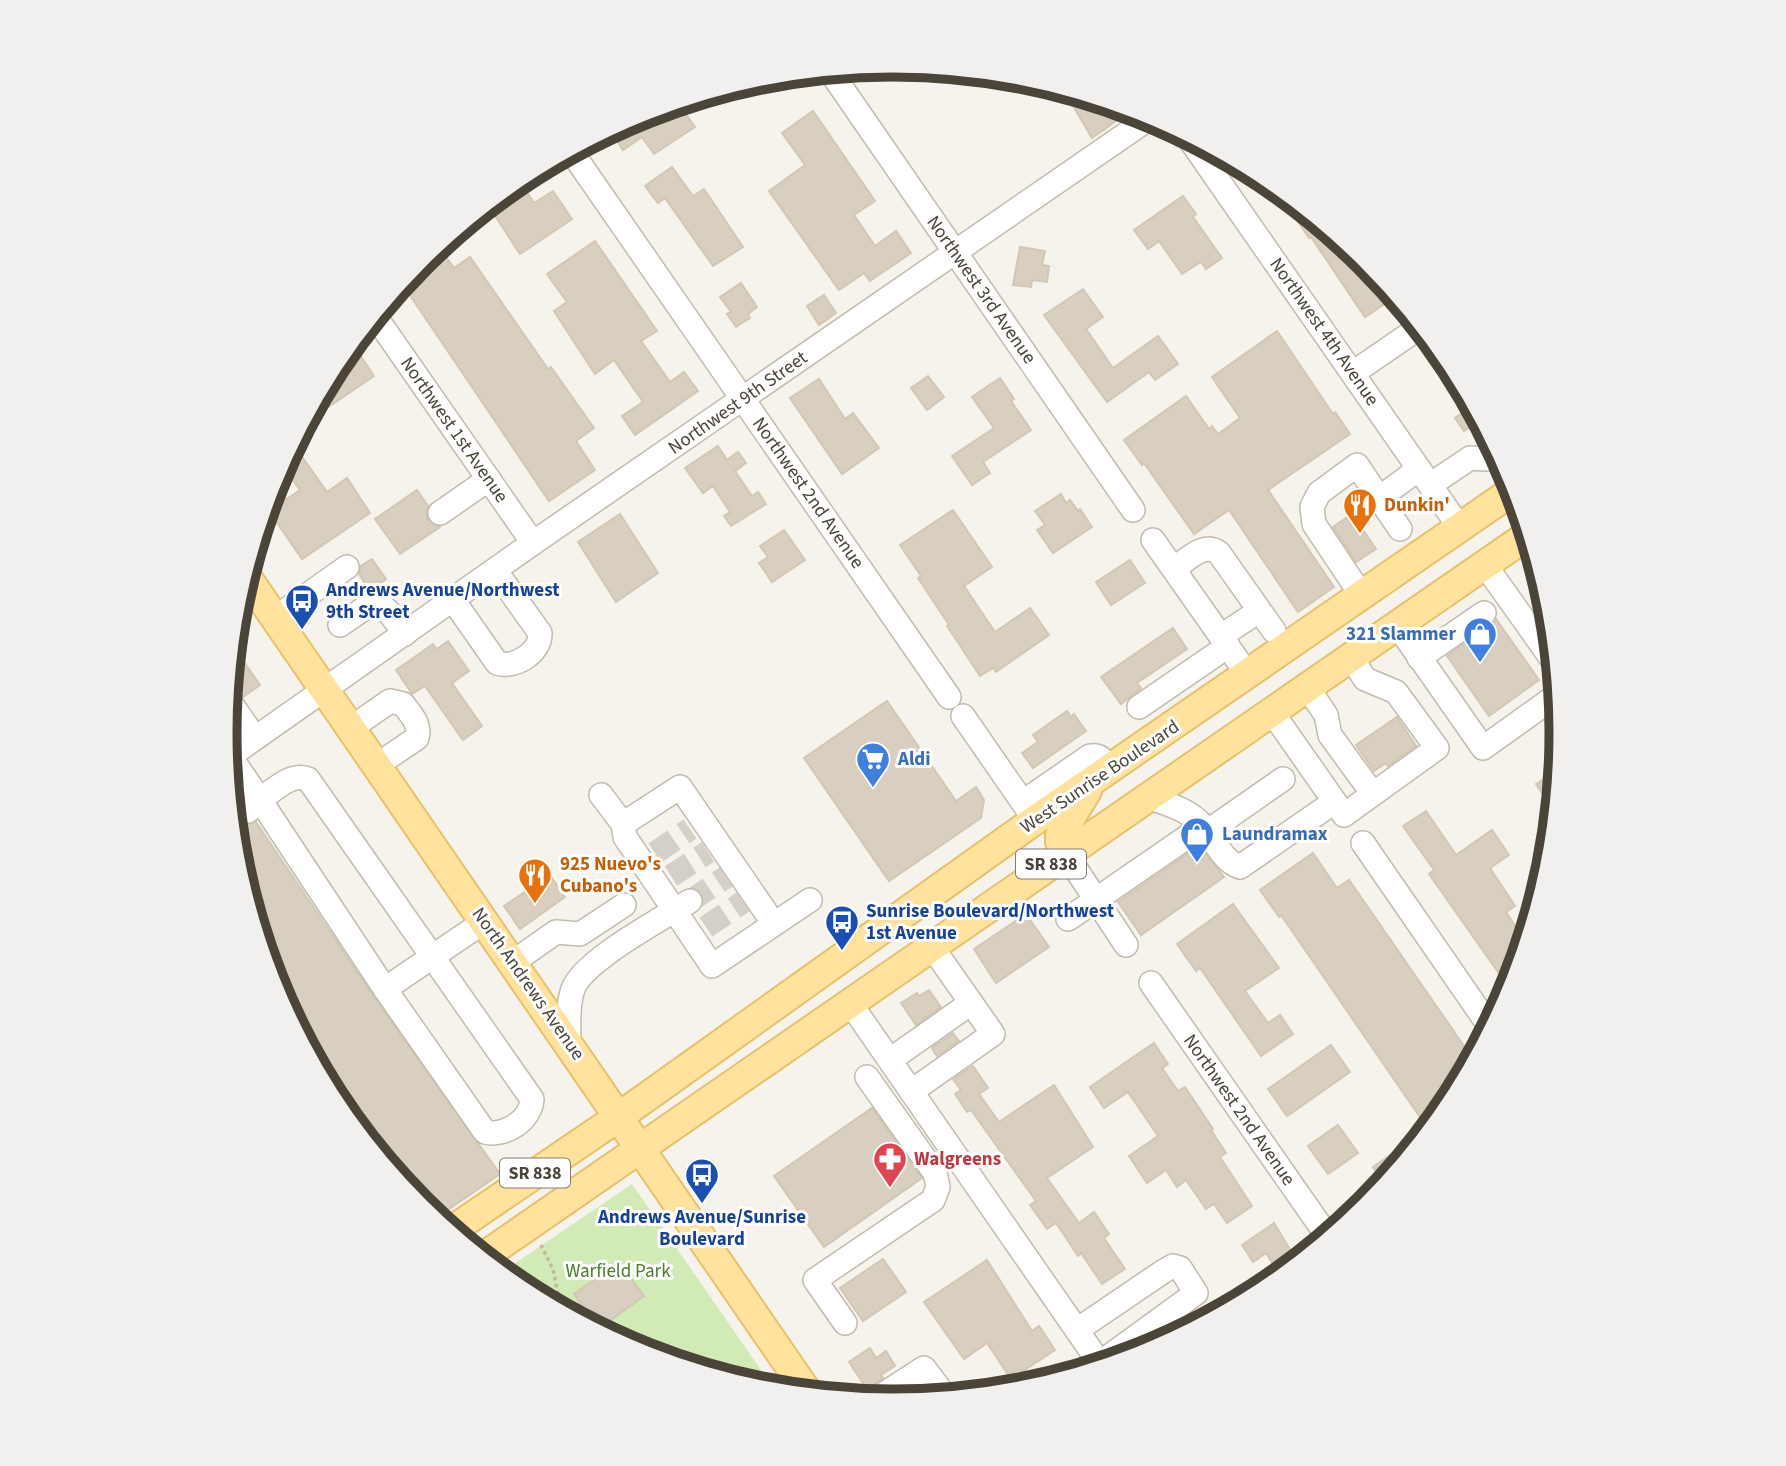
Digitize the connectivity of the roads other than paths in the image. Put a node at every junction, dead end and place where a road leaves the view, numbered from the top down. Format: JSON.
{"nodes":[{"id":1,"x":836,"y":80,"type":"edge"},
{"id":2,"x":1139,"y":125,"type":"edge"},
{"id":3,"x":1201,"y":154,"type":"edge"},
{"id":4,"x":576,"y":159,"type":"edge"},
{"id":5,"x":955,"y":253,"type":"junction"},
{"id":6,"x":381,"y":324,"type":"edge"},
{"id":7,"x":1412,"y":333,"type":"edge"},
{"id":8,"x":1353,"y":373,"type":"junction"},
{"id":9,"x":743,"y":400,"type":"junction"},
{"id":10,"x":1488,"y":458,"type":"edge"},
{"id":11,"x":1425,"y":477,"type":"junction"},
{"id":12,"x":489,"y":479,"type":"junction"},
{"id":13,"x":1505,"y":497,"type":"edge"},
{"id":14,"x":1378,"y":498,"type":"junction"},
{"id":15,"x":1133,"y":510,"type":"dead end"},
{"id":16,"x":440,"y":513,"type":"dead end"},
{"id":17,"x":1460,"y":528,"type":"junction"},
{"id":18,"x":1400,"y":529,"type":"dead end"},
{"id":19,"x":1153,"y":540,"type":"dead end"},
{"id":20,"x":1520,"y":541,"type":"edge"},
{"id":21,"x":533,"y":543,"type":"junction"},
{"id":22,"x":1485,"y":565,"type":"junction"},
{"id":23,"x":346,"y":567,"type":"dead end"},
{"id":24,"x":1174,"y":569,"type":"junction"},
{"id":25,"x":495,"y":570,"type":"junction"},
{"id":26,"x":254,"y":587,"type":"edge"},
{"id":27,"x":1362,"y":596,"type":"junction"},
{"id":28,"x":453,"y":600,"type":"junction"},
{"id":29,"x":1259,"y":611,"type":"junction"},
{"id":30,"x":1484,"y":613,"type":"dead end"},
{"id":31,"x":275,"y":618,"type":"junction"},
{"id":32,"x":340,"y":625,"type":"dead end"},
{"id":33,"x":1397,"y":625,"type":"junction"},
{"id":34,"x":1274,"y":631,"type":"dead end"},
{"id":35,"x":405,"y":634,"type":"junction"},
{"id":36,"x":1225,"y":641,"type":"junction"},
{"id":37,"x":1543,"y":646,"type":"edge"},
{"id":38,"x":1351,"y":657,"type":"junction"},
{"id":39,"x":1419,"y":658,"type":"junction"},
{"id":40,"x":1248,"y":675,"type":"junction"},
{"id":41,"x":1175,"y":683,"type":"junction"},
{"id":42,"x":1307,"y":687,"type":"junction"},
{"id":43,"x":325,"y":690,"type":"junction"},
{"id":44,"x":949,"y":697,"type":"dead end"},
{"id":45,"x":1548,"y":702,"type":"edge"},
{"id":46,"x":1139,"y":708,"type":"dead end"},
{"id":47,"x":1195,"y":712,"type":"junction"},
{"id":48,"x":1272,"y":712,"type":"junction"},
{"id":49,"x":237,"y":713,"type":"edge"},
{"id":50,"x":963,"y":716,"type":"dead end"},
{"id":51,"x":351,"y":727,"type":"junction"},
{"id":52,"x":1329,"y":735,"type":"junction"},
{"id":53,"x":255,"y":738,"type":"junction"},
{"id":54,"x":237,"y":750,"type":"edge"},
{"id":55,"x":1302,"y":754,"type":"junction"},
{"id":56,"x":377,"y":765,"type":"junction"},
{"id":57,"x":1102,"y":775,"type":"junction"},
{"id":58,"x":238,"y":776,"type":"edge"},
{"id":59,"x":1283,"y":779,"type":"dead end"},
{"id":60,"x":601,"y":794,"type":"dead end"},
{"id":61,"x":1373,"y":794,"type":"junction"},
{"id":62,"x":1149,"y":797,"type":"junction"},
{"id":63,"x":254,"y":806,"type":"junction"},
{"id":64,"x":1339,"y":808,"type":"junction"},
{"id":65,"x":1029,"y":811,"type":"junction"},
{"id":66,"x":623,"y":824,"type":"junction"},
{"id":67,"x":1205,"y":829,"type":"junction"},
{"id":68,"x":1363,"y":843,"type":"dead end"},
{"id":69,"x":1066,"y":854,"type":"junction"},
{"id":70,"x":1097,"y":899,"type":"junction"},
{"id":71,"x":810,"y":900,"type":"dead end"},
{"id":72,"x":624,"y":905,"type":"dead end"},
{"id":73,"x":682,"y":906,"type":"junction"},
{"id":74,"x":1068,"y":919,"type":"dead end"},
{"id":75,"x":485,"y":921,"type":"junction"},
{"id":76,"x":774,"y":924,"type":"junction"},
{"id":77,"x":1126,"y":945,"type":"dead end"},
{"id":78,"x":932,"y":947,"type":"junction"},
{"id":79,"x":433,"y":957,"type":"junction"},
{"id":80,"x":513,"y":962,"type":"junction"},
{"id":81,"x":1151,"y":983,"type":"dead end"},
{"id":82,"x":385,"y":989,"type":"junction"},
{"id":83,"x":850,"y":1003,"type":"junction"},
{"id":84,"x":971,"y":1003,"type":"junction"},
{"id":85,"x":1484,"y":1018,"type":"edge"},
{"id":86,"x":569,"y":1043,"type":"junction"},
{"id":87,"x":890,"y":1060,"type":"junction"},
{"id":88,"x":866,"y":1077,"type":"dead end"},
{"id":89,"x":912,"y":1091,"type":"junction"},
{"id":90,"x":620,"y":1116,"type":"junction"},
{"id":91,"x":641,"y":1148,"type":"junction"},
{"id":92,"x":459,"y":1225,"type":"edge"},
{"id":93,"x":1322,"y":1229,"type":"edge"},
{"id":94,"x":492,"y":1251,"type":"edge"},
{"id":95,"x":845,"y":1323,"type":"dead end"},
{"id":96,"x":1077,"y":1330,"type":"junction"},
{"id":97,"x":1125,"y":1346,"type":"edge"},
{"id":98,"x":1096,"y":1357,"type":"edge"},
{"id":99,"x":800,"y":1382,"type":"edge"},
{"id":100,"x":939,"y":1388,"type":"edge"},
{"id":101,"x":891,"y":1389,"type":"edge"}],
"edges":[{"from":1,"to":5,"type":"street","name":"Northwest 3rd Avenue"},
{"from":2,"to":5,"type":"street","name":"Northwest 9th Street"},
{"from":3,"to":8,"type":"street","name":"Northwest 4th Avenue"},
{"from":4,"to":9,"type":"street","name":"Northwest 2nd Avenue"},
{"from":5,"to":9,"type":"street","name":"Northwest 9th Street"},
{"from":5,"to":15,"type":"street","name":"Northwest 3rd Avenue"},
{"from":6,"to":12,"type":"street","name":"Northwest 1st Avenue"},
{"from":7,"to":8,"type":"street"},
{"from":8,"to":11,"type":"street","name":"Northwest 4th Avenue"},
{"from":9,"to":21,"type":"street","name":"Northwest 9th Street"},
{"from":9,"to":44,"type":"street","name":"Northwest 2nd Avenue"},
{"from":10,"to":11,"type":"street"},
{"from":11,"to":14,"type":"street"},
{"from":11,"to":17,"type":"street","name":"Northwest 4th Avenue"},
{"from":12,"to":16,"type":"street"},
{"from":12,"to":21,"type":"street","name":"Northwest 1st Avenue"},
{"from":13,"to":17,"type":"main road","name":"West Sunrise Boulevard","number":"SR 838"},
{"from":14,"to":18,"type":"street"},
{"from":14,"to":27,"type":"street"},
{"from":17,"to":27,"type":"main road","name":"West Sunrise Boulevard","number":"SR 838"},
{"from":19,"to":24,"type":"street"},
{"from":20,"to":22,"type":"main road","number":"SR 838"},
{"from":21,"to":25,"type":"street","name":"Northwest 9th Street"},
{"from":22,"to":33,"type":"main road","number":"SR 838"},
{"from":22,"to":37,"type":"street"},
{"from":23,"to":31,"type":"street"},
{"from":24,"to":29,"type":"street"},
{"from":24,"to":36,"type":"street"},
{"from":25,"to":28,"type":"street","name":"Northwest 9th Street"},
{"from":25,"to":28,"type":"street"},
{"from":26,"to":31,"type":"main road","name":"North Andrews Avenue"},
{"from":27,"to":40,"type":"main road","name":"West Sunrise Boulevard","number":"SR 838"},
{"from":28,"to":35,"type":"street","name":"Northwest 9th Street"},
{"from":29,"to":34,"type":"street"},
{"from":29,"to":36,"type":"street"},
{"from":30,"to":39,"type":"street"},
{"from":31,"to":43,"type":"main road","name":"North Andrews Avenue"},
{"from":32,"to":35,"type":"street"},
{"from":33,"to":38,"type":"main road","number":"SR 838"},
{"from":33,"to":39,"type":"street"},
{"from":35,"to":43,"type":"street","name":"Northwest 9th Street"},
{"from":36,"to":40,"type":"street"},
{"from":36,"to":41,"type":"street"},
{"from":38,"to":42,"type":"main road","number":"SR 838"},
{"from":38,"to":61,"type":"street"},
{"from":39,"to":45,"type":"street"},
{"from":40,"to":47,"type":"main road","name":"West Sunrise Boulevard","number":"SR 838"},
{"from":41,"to":46,"type":"street"},
{"from":41,"to":47,"type":"street"},
{"from":42,"to":48,"type":"main road","number":"SR 838"},
{"from":42,"to":52,"type":"street"},
{"from":43,"to":51,"type":"main road","name":"North Andrews Avenue"},
{"from":43,"to":53,"type":"street","name":"Northwest 9th Street"},
{"from":47,"to":57,"type":"main road","name":"West Sunrise Boulevard","number":"SR 838"},
{"from":48,"to":55,"type":"street"},
{"from":48,"to":62,"type":"main road","number":"SR 838"},
{"from":49,"to":53,"type":"street"},
{"from":50,"to":65,"type":"street"},
{"from":51,"to":56,"type":"main road","name":"North Andrews Avenue"},
{"from":51,"to":56,"type":"street"},
{"from":52,"to":55,"type":"street"},
{"from":52,"to":61,"type":"street"},
{"from":53,"to":54,"type":"street","name":"Northwest 9th Street"},
{"from":55,"to":64,"type":"street"},
{"from":56,"to":75,"type":"main road","name":"North Andrews Avenue"},
{"from":57,"to":65,"type":"main road","name":"West Sunrise Boulevard","number":"SR 838"},
{"from":57,"to":69,"type":"main road"},
{"from":58,"to":63,"type":"street"},
{"from":59,"to":67,"type":"street"},
{"from":60,"to":66,"type":"street"},
{"from":61,"to":64,"type":"street"},
{"from":62,"to":67,"type":"street"},
{"from":62,"to":69,"type":"main road","number":"SR 838"},
{"from":63,"to":79,"type":"street"},
{"from":63,"to":82,"type":"street"},
{"from":64,"to":67,"type":"street"},
{"from":65,"to":90,"type":"main road","name":"West Sunrise Boulevard","number":"SR 838"},
{"from":66,"to":73,"type":"street"},
{"from":66,"to":76,"type":"street"},
{"from":67,"to":70,"type":"street"},
{"from":68,"to":85,"type":"street"},
{"from":69,"to":70,"type":"street"},
{"from":69,"to":78,"type":"main road","number":"SR 838"},
{"from":70,"to":74,"type":"street"},
{"from":70,"to":77,"type":"street"},
{"from":71,"to":76,"type":"street"},
{"from":72,"to":80,"type":"street"},
{"from":73,"to":76,"type":"street"},
{"from":73,"to":86,"type":"street"},
{"from":75,"to":79,"type":"street"},
{"from":75,"to":80,"type":"main road","name":"North Andrews Avenue"},
{"from":78,"to":83,"type":"main road","number":"SR 838"},
{"from":78,"to":84,"type":"street"},
{"from":79,"to":82,"type":"street"},
{"from":79,"to":82,"type":"street"},
{"from":80,"to":86,"type":"main road","name":"North Andrews Avenue"},
{"from":81,"to":93,"type":"street","name":"Northwest 2nd Avenue"},
{"from":83,"to":87,"type":"street"},
{"from":83,"to":91,"type":"main road","number":"SR 838"},
{"from":84,"to":87,"type":"street"},
{"from":84,"to":89,"type":"street"},
{"from":86,"to":90,"type":"main road","name":"North Andrews Avenue"},
{"from":87,"to":89,"type":"street"},
{"from":88,"to":95,"type":"street"},
{"from":89,"to":96,"type":"street"},
{"from":90,"to":91,"type":"main road","name":"North Andrews Avenue"},
{"from":90,"to":92,"type":"main road","number":"SR 838"},
{"from":91,"to":94,"type":"main road","number":"SR 838"},
{"from":91,"to":99,"type":"main road","name":"North Andrews Avenue"},
{"from":96,"to":97,"type":"street"},
{"from":96,"to":98,"type":"street"},
{"from":100,"to":101,"type":"street"}]}
